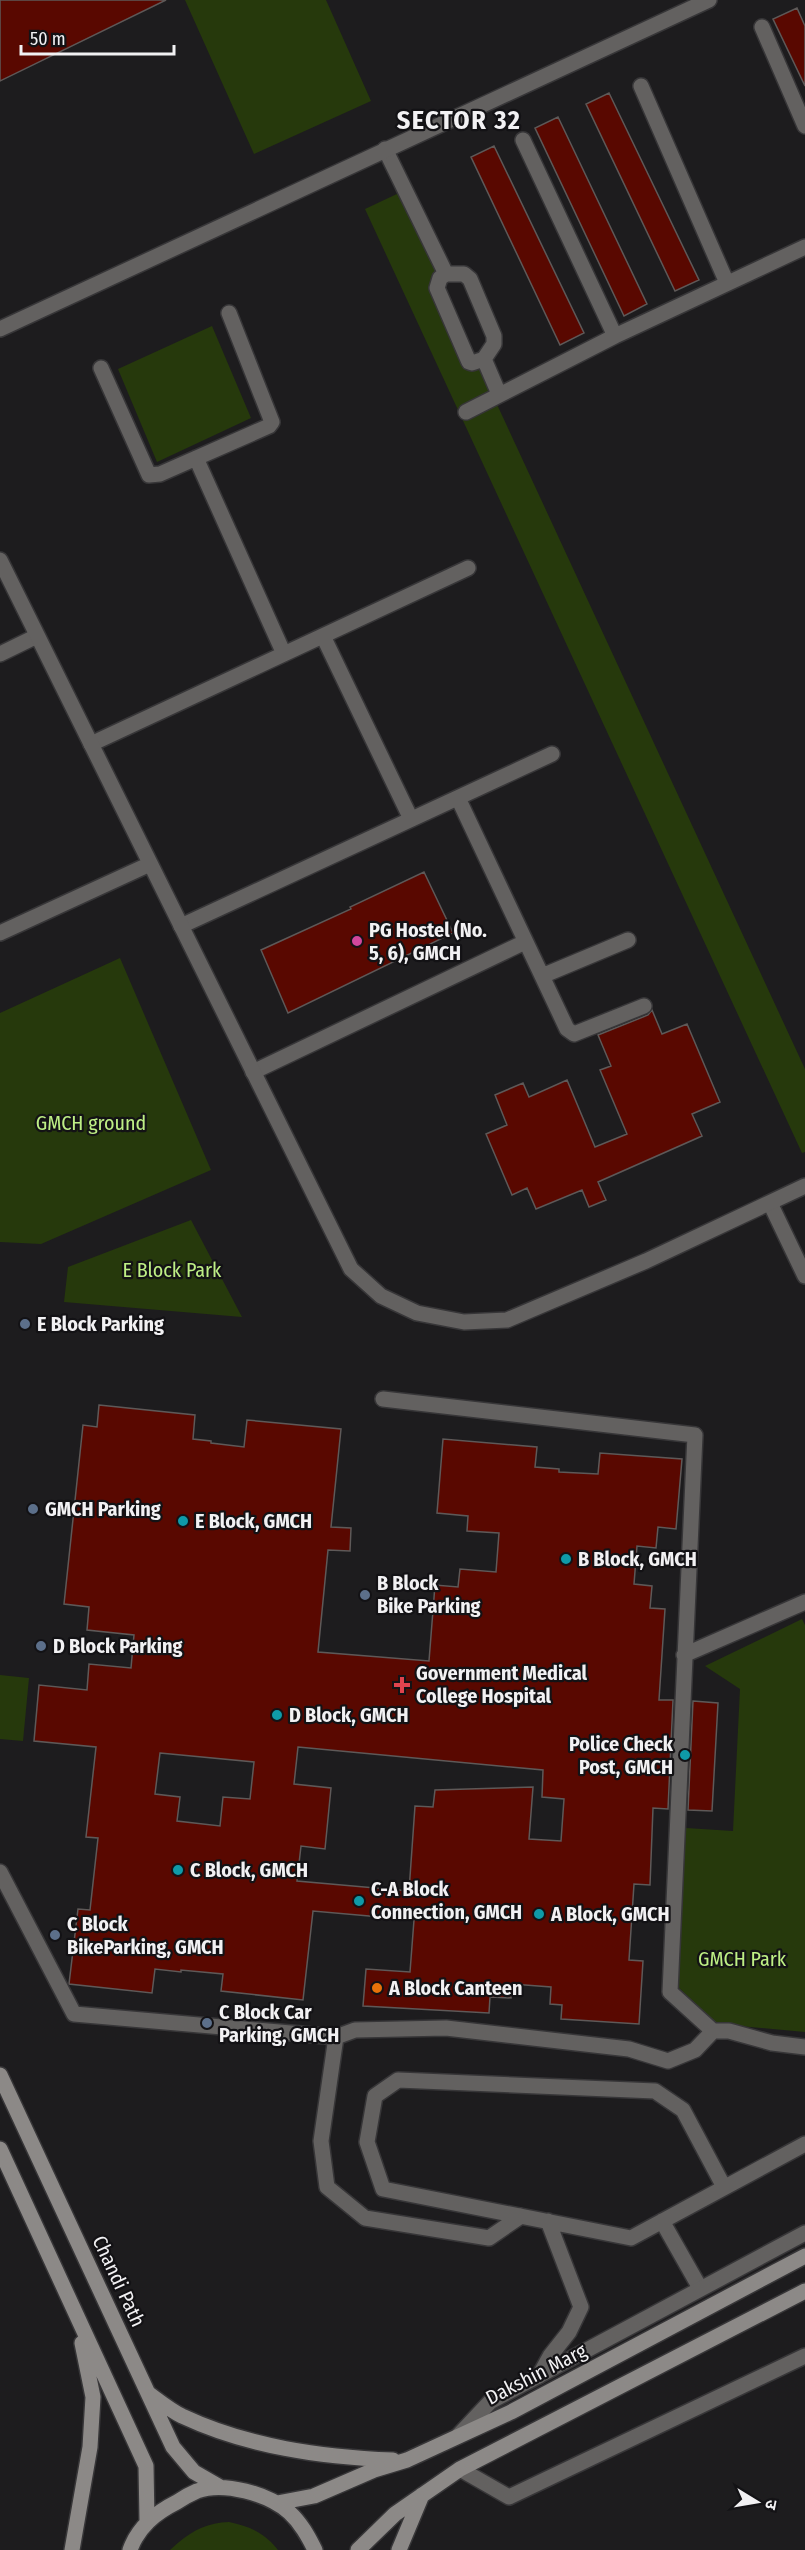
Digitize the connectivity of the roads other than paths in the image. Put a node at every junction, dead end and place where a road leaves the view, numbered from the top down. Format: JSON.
{"nodes":[{"id":1,"x":709,"y":0,"type":"edge"},
{"id":2,"x":762,"y":27,"type":"dead end"},
{"id":3,"x":641,"y":86,"type":"dead end"},
{"id":4,"x":805,"y":126,"type":"edge"},
{"id":5,"x":523,"y":140,"type":"dead end"},
{"id":6,"x":385,"y":149,"type":"junction"},
{"id":7,"x":805,"y":247,"type":"edge"},
{"id":8,"x":446,"y":274,"type":"junction"},
{"id":9,"x":728,"y":283,"type":"junction"},
{"id":10,"x":229,"y":313,"type":"dead end"},
{"id":11,"x":0,"y":329,"type":"edge"},
{"id":12,"x":615,"y":336,"type":"junction"},
{"id":13,"x":484,"y":359,"type":"junction"},
{"id":14,"x":101,"y":368,"type":"dead end"},
{"id":15,"x":499,"y":394,"type":"junction"},
{"id":16,"x":466,"y":412,"type":"dead end"},
{"id":17,"x":196,"y":458,"type":"junction"},
{"id":18,"x":0,"y":560,"type":"edge"},
{"id":19,"x":468,"y":568,"type":"dead end"},
{"id":20,"x":37,"y":636,"type":"junction"},
{"id":21,"x":323,"y":636,"type":"junction"},
{"id":22,"x":0,"y":654,"type":"edge"},
{"id":23,"x":284,"y":654,"type":"junction"},
{"id":24,"x":91,"y":744,"type":"junction"},
{"id":25,"x":552,"y":754,"type":"dead end"},
{"id":26,"x":458,"y":798,"type":"junction"},
{"id":27,"x":411,"y":819,"type":"junction"},
{"id":28,"x":150,"y":864,"type":"junction"},
{"id":29,"x":181,"y":926,"type":"junction"},
{"id":30,"x":0,"y":933,"type":"edge"},
{"id":31,"x":628,"y":940,"type":"dead end"},
{"id":32,"x":525,"y":942,"type":"junction"},
{"id":33,"x":542,"y":976,"type":"junction"},
{"id":34,"x":644,"y":1006,"type":"dead end"},
{"id":35,"x":253,"y":1072,"type":"junction"},
{"id":36,"x":805,"y":1186,"type":"edge"},
{"id":37,"x":770,"y":1203,"type":"junction"},
{"id":38,"x":805,"y":1276,"type":"edge"},
{"id":39,"x":383,"y":1399,"type":"dead end"},
{"id":40,"x":805,"y":1602,"type":"edge"},
{"id":41,"x":684,"y":1655,"type":"junction"},
{"id":42,"x":0,"y":1872,"type":"edge"},
{"id":43,"x":713,"y":2031,"type":"junction"},
{"id":44,"x":336,"y":2037,"type":"junction"},
{"id":45,"x":805,"y":2047,"type":"edge"},
{"id":46,"x":0,"y":2075,"type":"edge"},
{"id":47,"x":805,"y":2144,"type":"edge"},
{"id":48,"x":0,"y":2148,"type":"edge"},
{"id":49,"x":724,"y":2187,"type":"junction"},
{"id":50,"x":521,"y":2216,"type":"junction"},
{"id":51,"x":548,"y":2221,"type":"junction"},
{"id":52,"x":662,"y":2221,"type":"junction"},
{"id":53,"x":805,"y":2233,"type":"edge"},
{"id":54,"x":805,"y":2256,"type":"edge"},
{"id":55,"x":700,"y":2288,"type":"junction"},
{"id":56,"x":805,"y":2291,"type":"edge"},
{"id":57,"x":77,"y":2316,"type":"junction"},
{"id":58,"x":805,"y":2356,"type":"edge"},
{"id":59,"x":539,"y":2376,"type":"junction"},
{"id":60,"x":148,"y":2393,"type":"junction"},
{"id":61,"x":458,"y":2436,"type":"junction"},
{"id":62,"x":407,"y":2460,"type":"junction"},
{"id":63,"x":460,"y":2469,"type":"junction"},
{"id":64,"x":220,"y":2487,"type":"junction"},
{"id":65,"x":422,"y":2495,"type":"junction"},
{"id":66,"x":277,"y":2503,"type":"junction"},
{"id":67,"x":147,"y":2521,"type":"junction"},
{"id":68,"x":72,"y":2550,"type":"edge"},
{"id":69,"x":130,"y":2550,"type":"edge"},
{"id":70,"x":315,"y":2550,"type":"edge"},
{"id":71,"x":358,"y":2550,"type":"edge"},
{"id":72,"x":399,"y":2550,"type":"edge"}],
"edges":[{"from":1,"to":6,"type":"street"},
{"from":2,"to":4,"type":"street"},
{"from":3,"to":9,"type":"street"},
{"from":5,"to":12,"type":"street"},
{"from":6,"to":8,"type":"street"},
{"from":6,"to":11,"type":"street"},
{"from":7,"to":9,"type":"street"},
{"from":8,"to":13,"type":"street"},
{"from":8,"to":13,"type":"street"},
{"from":9,"to":12,"type":"street"},
{"from":10,"to":17,"type":"street"},
{"from":12,"to":15,"type":"street"},
{"from":13,"to":15,"type":"street"},
{"from":14,"to":17,"type":"street"},
{"from":15,"to":16,"type":"street"},
{"from":17,"to":23,"type":"street"},
{"from":18,"to":20,"type":"street"},
{"from":19,"to":21,"type":"street"},
{"from":20,"to":22,"type":"street"},
{"from":20,"to":24,"type":"street"},
{"from":21,"to":23,"type":"street"},
{"from":21,"to":27,"type":"street"},
{"from":23,"to":24,"type":"street"},
{"from":24,"to":28,"type":"street"},
{"from":25,"to":26,"type":"street"},
{"from":26,"to":27,"type":"street"},
{"from":26,"to":32,"type":"street"},
{"from":27,"to":29,"type":"street"},
{"from":28,"to":29,"type":"street"},
{"from":28,"to":30,"type":"street"},
{"from":29,"to":35,"type":"street"},
{"from":31,"to":33,"type":"street"},
{"from":32,"to":33,"type":"street"},
{"from":32,"to":35,"type":"street"},
{"from":33,"to":34,"type":"street"},
{"from":35,"to":37,"type":"street"},
{"from":36,"to":37,"type":"street"},
{"from":37,"to":38,"type":"street"},
{"from":39,"to":41,"type":"street"},
{"from":40,"to":41,"type":"street"},
{"from":41,"to":43,"type":"street"},
{"from":42,"to":44,"type":"street"},
{"from":43,"to":44,"type":"street"},
{"from":43,"to":45,"type":"street"},
{"from":44,"to":50,"type":"street"},
{"from":46,"to":60,"type":"main road","name":"Chandi Path"},
{"from":47,"to":49,"type":"street"},
{"from":48,"to":57,"type":"main road"},
{"from":49,"to":50,"type":"street"},
{"from":49,"to":52,"type":"street"},
{"from":50,"to":51,"type":"street"},
{"from":51,"to":52,"type":"street"},
{"from":51,"to":59,"type":"street"},
{"from":52,"to":55,"type":"street"},
{"from":53,"to":55,"type":"street"},
{"from":54,"to":61,"type":"main road","name":"Dakshin Marg"},
{"from":55,"to":59,"type":"street"},
{"from":56,"to":63,"type":"main road"},
{"from":57,"to":67,"type":"main road"},
{"from":57,"to":68,"type":"main road"},
{"from":58,"to":63,"type":"street"},
{"from":59,"to":61,"type":"street"},
{"from":60,"to":62,"type":"main road"},
{"from":60,"to":64,"type":"main road","name":"Chandi Path"},
{"from":61,"to":62,"type":"main road","name":"Dakshin Marg"},
{"from":62,"to":66,"type":"main road","name":"Dakshin Marg"},
{"from":63,"to":65,"type":"main road"},
{"from":64,"to":66,"type":"main road"},
{"from":64,"to":67,"type":"main road"},
{"from":65,"to":71,"type":"main road"},
{"from":65,"to":72,"type":"main road"},
{"from":66,"to":70,"type":"main road"},
{"from":67,"to":69,"type":"main road"}]}
